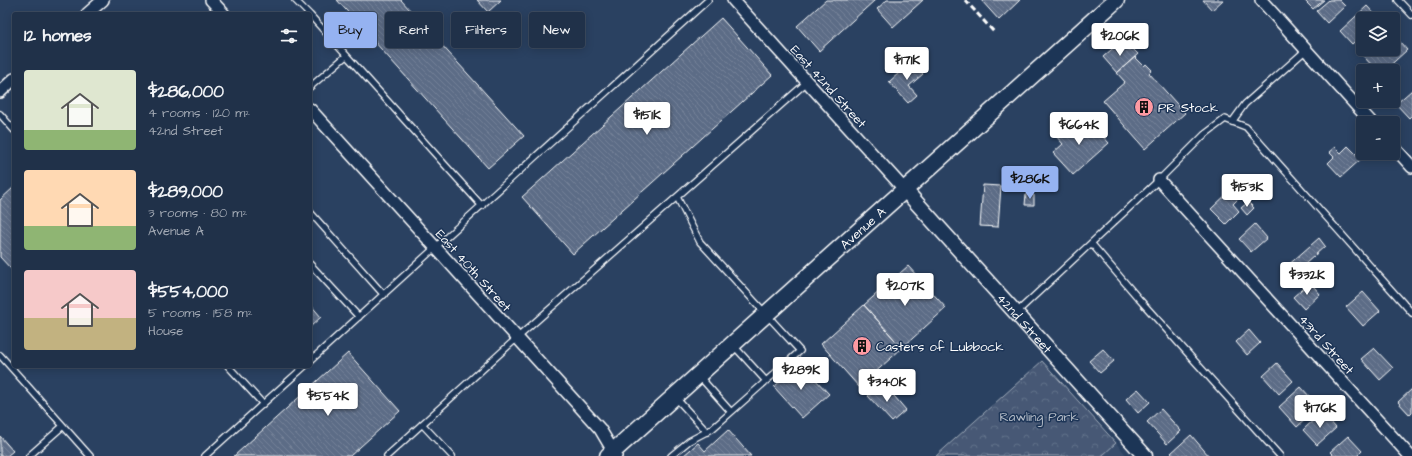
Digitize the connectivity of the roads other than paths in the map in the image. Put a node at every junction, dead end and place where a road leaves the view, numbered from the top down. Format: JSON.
{"nodes":[{"id":1,"x":103,"y":0,"type":"edge"},
{"id":2,"x":211,"y":0,"type":"edge"},
{"id":3,"x":295,"y":0,"type":"edge"},
{"id":4,"x":708,"y":0,"type":"edge"},
{"id":5,"x":733,"y":0,"type":"edge"},
{"id":6,"x":1116,"y":0,"type":"edge"},
{"id":7,"x":1261,"y":0,"type":"edge"},
{"id":8,"x":1398,"y":0,"type":"edge"},
{"id":9,"x":89,"y":12,"type":"edge"},
{"id":10,"x":222,"y":12,"type":"edge"},
{"id":11,"x":306,"y":12,"type":"edge"},
{"id":12,"x":1412,"y":16,"type":"edge"},
{"id":13,"x":312,"y":18,"type":"edge"},
{"id":14,"x":1306,"y":50,"type":"junction"},
{"id":15,"x":346,"y":56,"type":"junction"},
{"id":16,"x":12,"y":82,"type":"edge"},
{"id":17,"x":807,"y":82,"type":"junction"},
{"id":18,"x":312,"y":84,"type":"edge"},
{"id":19,"x":0,"y":92,"type":"edge"},
{"id":20,"x":312,"y":111,"type":"edge"},
{"id":21,"x":0,"y":114,"type":"edge"},
{"id":22,"x":1366,"y":116,"type":"edge"},
{"id":23,"x":1232,"y":122,"type":"junction"},
{"id":24,"x":12,"y":128,"type":"edge"},
{"id":25,"x":1400,"y":154,"type":"edge"},
{"id":26,"x":1412,"y":167,"type":"edge"},
{"id":27,"x":1159,"y":180,"type":"junction"},
{"id":28,"x":905,"y":190,"type":"junction"},
{"id":29,"x":677,"y":197,"type":"junction"},
{"id":30,"x":482,"y":206,"type":"junction"},
{"id":31,"x":312,"y":214,"type":"edge"},
{"id":32,"x":1091,"y":244,"type":"junction"},
{"id":33,"x":436,"y":248,"type":"junction"},
{"id":34,"x":312,"y":266,"type":"edge"},
{"id":35,"x":384,"y":295,"type":"junction"},
{"id":36,"x":1016,"y":313,"type":"junction"},
{"id":37,"x":1412,"y":313,"type":"edge"},
{"id":38,"x":767,"y":314,"type":"junction"},
{"id":39,"x":359,"y":317,"type":"junction"},
{"id":40,"x":517,"y":338,"type":"junction"},
{"id":41,"x":733,"y":344,"type":"junction"},
{"id":42,"x":0,"y":355,"type":"edge"},
{"id":43,"x":312,"y":359,"type":"edge"},
{"id":44,"x":230,"y":368,"type":"edge"},
{"id":45,"x":303,"y":368,"type":"edge"},
{"id":46,"x":698,"y":375,"type":"junction"},
{"id":47,"x":766,"y":381,"type":"junction"},
{"id":48,"x":675,"y":396,"type":"junction"},
{"id":49,"x":263,"y":404,"type":"junction"},
{"id":50,"x":731,"y":412,"type":"junction"},
{"id":51,"x":422,"y":424,"type":"junction"},
{"id":52,"x":63,"y":426,"type":"junction"},
{"id":53,"x":707,"y":432,"type":"junction"},
{"id":54,"x":612,"y":455,"type":"edge"},
{"id":55,"x":29,"y":456,"type":"edge"},
{"id":56,"x":90,"y":456,"type":"edge"},
{"id":57,"x":205,"y":456,"type":"edge"},
{"id":58,"x":387,"y":456,"type":"edge"},
{"id":59,"x":452,"y":456,"type":"edge"},
{"id":60,"x":671,"y":456,"type":"edge"},
{"id":61,"x":1145,"y":456,"type":"edge"},
{"id":62,"x":1280,"y":456,"type":"edge"},
{"id":63,"x":1410,"y":456,"type":"edge"}],
"edges":[{"from":1,"to":9,"type":"street"},
{"from":2,"to":10,"type":"street"},
{"from":3,"to":11,"type":"lane"},
{"from":4,"to":30,"type":"lane"},
{"from":5,"to":17,"type":"street","name":"East 42nd Street"},
{"from":6,"to":28,"type":"main road","name":"Avenue A"},
{"from":7,"to":14,"type":"street"},
{"from":8,"to":12,"type":"lane"},
{"from":13,"to":15,"type":"lane"},
{"from":14,"to":22,"type":"street"},
{"from":14,"to":23,"type":"lane"},
{"from":15,"to":18,"type":"lane"},
{"from":15,"to":30,"type":"lane"},
{"from":16,"to":19,"type":"street"},
{"from":17,"to":28,"type":"street","name":"East 42nd Street"},
{"from":17,"to":29,"type":"lane"},
{"from":20,"to":33,"type":"street","name":"East 40th Street"},
{"from":21,"to":24,"type":"lane"},
{"from":23,"to":27,"type":"lane"},
{"from":23,"to":37,"type":"lane"},
{"from":25,"to":26,"type":"street"},
{"from":27,"to":32,"type":"lane"},
{"from":27,"to":63,"type":"street","name":"43rd Street"},
{"from":28,"to":36,"type":"street","name":"42nd Street"},
{"from":28,"to":38,"type":"main road","name":"Avenue A"},
{"from":29,"to":38,"type":"lane"},
{"from":29,"to":40,"type":"lane"},
{"from":30,"to":33,"type":"lane"},
{"from":31,"to":35,"type":"lane"},
{"from":32,"to":36,"type":"lane"},
{"from":32,"to":62,"type":"lane"},
{"from":33,"to":35,"type":"lane"},
{"from":33,"to":40,"type":"street","name":"East 40th Street"},
{"from":34,"to":39,"type":"lane"},
{"from":35,"to":39,"type":"lane"},
{"from":36,"to":61,"type":"street","name":"42nd Street"},
{"from":38,"to":41,"type":"main road","name":"Avenue A"},
{"from":38,"to":47,"type":"lane"},
{"from":39,"to":43,"type":"lane"},
{"from":40,"to":51,"type":"lane"},
{"from":40,"to":54,"type":"street","name":"East 40th Street"},
{"from":41,"to":46,"type":"main road","name":"Avenue A"},
{"from":41,"to":47,"type":"lane"},
{"from":42,"to":52,"type":"lane"},
{"from":44,"to":49,"type":"lane"},
{"from":45,"to":49,"type":"lane"},
{"from":46,"to":48,"type":"main road","name":"Avenue A"},
{"from":46,"to":50,"type":"lane"},
{"from":47,"to":50,"type":"lane"},
{"from":48,"to":53,"type":"lane"},
{"from":48,"to":54,"type":"main road","name":"Avenue A"},
{"from":49,"to":57,"type":"lane"},
{"from":50,"to":53,"type":"lane"},
{"from":51,"to":58,"type":"lane"},
{"from":51,"to":59,"type":"lane"},
{"from":52,"to":55,"type":"lane"},
{"from":52,"to":56,"type":"lane"},
{"from":53,"to":60,"type":"lane"}]}
